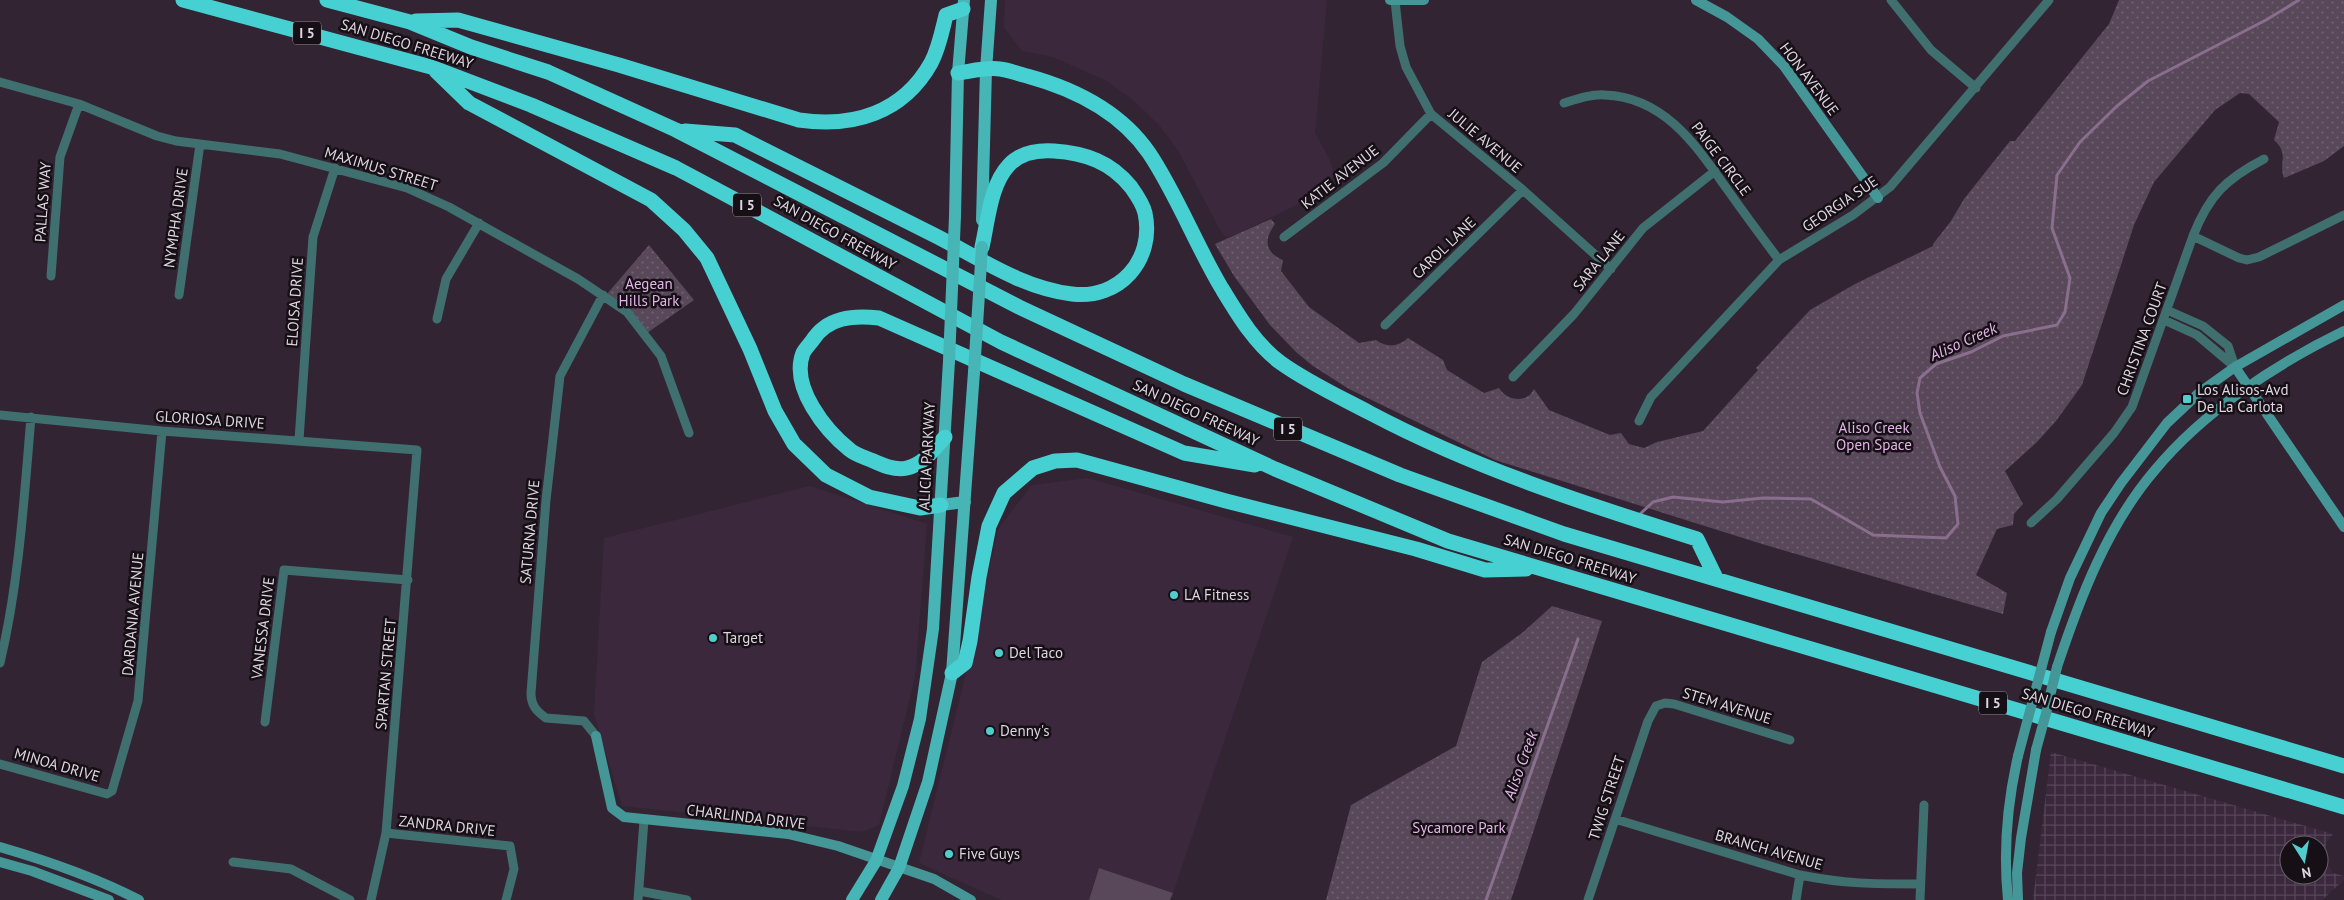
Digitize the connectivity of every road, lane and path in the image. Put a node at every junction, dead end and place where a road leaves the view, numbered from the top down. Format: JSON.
{"nodes":[{"id":1,"x":183,"y":0,"type":"edge"},
{"id":2,"x":326,"y":0,"type":"edge"},
{"id":3,"x":991,"y":0,"type":"edge"},
{"id":4,"x":1424,"y":0,"type":"edge"},
{"id":5,"x":1696,"y":0,"type":"edge"},
{"id":6,"x":1891,"y":0,"type":"edge"},
{"id":7,"x":2049,"y":0,"type":"edge"},
{"id":8,"x":1393,"y":1,"type":"edge"},
{"id":9,"x":964,"y":4,"type":"edge"},
{"id":10,"x":410,"y":22,"type":"junction"},
{"id":11,"x":431,"y":67,"type":"junction"},
{"id":12,"x":986,"y":70,"type":"junction"},
{"id":13,"x":958,"y":73,"type":"junction"},
{"id":14,"x":0,"y":82,"type":"edge"},
{"id":15,"x":1976,"y":88,"type":"junction"},
{"id":16,"x":1564,"y":103,"type":"dead end"},
{"id":17,"x":79,"y":104,"type":"junction"},
{"id":18,"x":1431,"y":114,"type":"junction"},
{"id":19,"x":676,"y":130,"type":"junction"},
{"id":20,"x":200,"y":144,"type":"junction"},
{"id":21,"x":2264,"y":159,"type":"dead end"},
{"id":22,"x":335,"y":168,"type":"junction"},
{"id":23,"x":1715,"y":171,"type":"junction"},
{"id":24,"x":1523,"y":190,"type":"junction"},
{"id":25,"x":1878,"y":198,"type":"junction"},
{"id":26,"x":2344,"y":215,"type":"edge"},
{"id":27,"x":479,"y":223,"type":"junction"},
{"id":28,"x":1284,"y":236,"type":"dead end"},
{"id":29,"x":2193,"y":236,"type":"junction"},
{"id":30,"x":982,"y":247,"type":"junction"},
{"id":31,"x":1779,"y":260,"type":"junction"},
{"id":32,"x":1611,"y":269,"type":"junction"},
{"id":33,"x":51,"y":276,"type":"dead end"},
{"id":34,"x":179,"y":295,"type":"dead end"},
{"id":35,"x":603,"y":296,"type":"junction"},
{"id":36,"x":2344,"y":305,"type":"edge"},
{"id":37,"x":2167,"y":310,"type":"junction"},
{"id":38,"x":437,"y":319,"type":"dead end"},
{"id":39,"x":2164,"y":320,"type":"junction"},
{"id":40,"x":1385,"y":325,"type":"dead end"},
{"id":41,"x":2344,"y":331,"type":"edge"},
{"id":42,"x":2235,"y":367,"type":"junction"},
{"id":43,"x":1513,"y":377,"type":"dead end"},
{"id":44,"x":2250,"y":386,"type":"junction"},
{"id":45,"x":0,"y":415,"type":"edge"},
{"id":46,"x":31,"y":416,"type":"junction"},
{"id":47,"x":1639,"y":421,"type":"dead end"},
{"id":48,"x":162,"y":431,"type":"junction"},
{"id":49,"x":690,"y":433,"type":"dead end"},
{"id":50,"x":945,"y":437,"type":"junction"},
{"id":51,"x":300,"y":440,"type":"junction"},
{"id":52,"x":417,"y":450,"type":"joint"},
{"id":53,"x":1275,"y":468,"type":"junction"},
{"id":54,"x":965,"y":502,"type":"junction"},
{"id":55,"x":936,"y":506,"type":"junction"},
{"id":56,"x":2031,"y":522,"type":"dead end"},
{"id":57,"x":2344,"y":527,"type":"edge"},
{"id":58,"x":1539,"y":569,"type":"junction"},
{"id":59,"x":1716,"y":578,"type":"junction"},
{"id":60,"x":408,"y":580,"type":"junction"},
{"id":61,"x":0,"y":663,"type":"edge"},
{"id":62,"x":951,"y":678,"type":"junction"},
{"id":63,"x":927,"y":679,"type":"junction"},
{"id":64,"x":1656,"y":706,"type":"joint"},
{"id":65,"x":265,"y":722,"type":"dead end"},
{"id":66,"x":596,"y":736,"type":"joint"},
{"id":67,"x":1790,"y":740,"type":"dead end"},
{"id":68,"x":0,"y":764,"type":"edge"},
{"id":69,"x":2344,"y":766,"type":"edge"},
{"id":70,"x":107,"y":794,"type":"joint"},
{"id":71,"x":1924,"y":805,"type":"dead end"},
{"id":72,"x":2344,"y":807,"type":"edge"},
{"id":73,"x":1615,"y":819,"type":"junction"},
{"id":74,"x":644,"y":820,"type":"junction"},
{"id":75,"x":386,"y":833,"type":"junction"},
{"id":76,"x":0,"y":847,"type":"edge"},
{"id":77,"x":876,"y":861,"type":"junction"},
{"id":78,"x":0,"y":862,"type":"edge"},
{"id":79,"x":233,"y":862,"type":"dead end"},
{"id":80,"x":899,"y":868,"type":"junction"},
{"id":81,"x":1800,"y":875,"type":"junction"},
{"id":82,"x":1919,"y":884,"type":"junction"},
{"id":83,"x":638,"y":896,"type":"edge"},
{"id":84,"x":109,"y":900,"type":"edge"},
{"id":85,"x":139,"y":900,"type":"edge"},
{"id":86,"x":350,"y":900,"type":"edge"},
{"id":87,"x":371,"y":900,"type":"edge"},
{"id":88,"x":506,"y":900,"type":"edge"},
{"id":89,"x":687,"y":900,"type":"edge"},
{"id":90,"x":852,"y":900,"type":"edge"},
{"id":91,"x":881,"y":900,"type":"edge"},
{"id":92,"x":971,"y":900,"type":"edge"},
{"id":93,"x":1588,"y":900,"type":"edge"},
{"id":94,"x":1796,"y":900,"type":"edge"},
{"id":95,"x":1920,"y":900,"type":"edge"},
{"id":96,"x":2008,"y":900,"type":"edge"},
{"id":97,"x":2018,"y":900,"type":"edge"}],
"edges":[{"from":1,"to":11,"type":"highway","name":"SAN DIEGO FREEWAY","number":"I 5"},
{"from":2,"to":10,"type":"highway","name":"SAN DIEGO FREEWAY","number":"I 5"},
{"from":3,"to":12,"type":"main road"},
{"from":4,"to":8,"type":"main road"},
{"from":5,"to":25,"type":"main road","name":"HON AVENUE"},
{"from":6,"to":15,"type":"street"},
{"from":7,"to":15,"type":"street","name":"GEORGIA SUE"},
{"from":8,"to":18,"type":"street","name":"JULIE AVENUE"},
{"from":9,"to":10,"type":"highway"},
{"from":9,"to":13,"type":"main road","name":"ALICIA PARKWAY"},
{"from":10,"to":19,"type":"highway","name":"SAN DIEGO FREEWAY","number":"I 5"},
{"from":11,"to":53,"type":"highway","name":"SAN DIEGO FREEWAY","number":"I 5"},
{"from":11,"to":55,"type":"highway"},
{"from":12,"to":13,"type":"highway"},
{"from":12,"to":30,"type":"main road"},
{"from":12,"to":59,"type":"highway"},
{"from":13,"to":50,"type":"main road","name":"ALICIA PARKWAY","bridge":true},
{"from":14,"to":17,"type":"street","name":"MAXIMUS STREET"},
{"from":15,"to":25,"type":"street","name":"GEORGIA SUE"},
{"from":16,"to":23,"type":"street","name":"PAIGE CIRCLE"},
{"from":17,"to":20,"type":"street","name":"MAXIMUS STREET"},
{"from":17,"to":33,"type":"street","name":"PALLAS WAY"},
{"from":18,"to":24,"type":"street","name":"JULIE AVENUE"},
{"from":18,"to":28,"type":"street","name":"KATIE AVENUE"},
{"from":19,"to":30,"type":"highway"},
{"from":19,"to":59,"type":"highway","name":"SAN DIEGO FREEWAY","number":"I 5"},
{"from":20,"to":22,"type":"street","name":"MAXIMUS STREET"},
{"from":20,"to":34,"type":"street","name":"NYMPHA DRIVE"},
{"from":21,"to":29,"type":"street","name":"CHRISTINA COURT"},
{"from":22,"to":27,"type":"street","name":"MAXIMUS STREET"},
{"from":22,"to":51,"type":"street","name":"ELOISA DRIVE"},
{"from":23,"to":31,"type":"street","name":"PAIGE CIRCLE"},
{"from":23,"to":32,"type":"street","name":"SARA LANE"},
{"from":24,"to":32,"type":"street","name":"JULIE AVENUE"},
{"from":24,"to":40,"type":"street","name":"CAROL LANE"},
{"from":25,"to":31,"type":"street","name":"GEORGIA SUE"},
{"from":26,"to":29,"type":"street"},
{"from":27,"to":35,"type":"street","name":"MAXIMUS STREET"},
{"from":27,"to":38,"type":"street"},
{"from":29,"to":37,"type":"street","name":"CHRISTINA COURT"},
{"from":30,"to":54,"type":"main road","bridge":true},
{"from":31,"to":47,"type":"street","name":"GEORGIA SUE"},
{"from":32,"to":43,"type":"street","name":"SARA LANE"},
{"from":35,"to":49,"type":"street","name":"MAXIMUS STREET"},
{"from":35,"to":66,"type":"street","name":"SATURNA DRIVE"},
{"from":36,"to":42,"type":"main road"},
{"from":37,"to":39,"type":"street","name":"CHRISTINA COURT"},
{"from":37,"to":42,"type":"street"},
{"from":39,"to":42,"type":"street"},
{"from":39,"to":56,"type":"street","name":"CHRISTINA COURT"},
{"from":41,"to":44,"type":"main road"},
{"from":42,"to":44,"type":"main road"},
{"from":42,"to":96,"type":"main road","bridge":true},
{"from":44,"to":57,"type":"main road"},
{"from":44,"to":97,"type":"main road","bridge":true},
{"from":45,"to":46,"type":"street","name":"GLORIOSA DRIVE"},
{"from":46,"to":48,"type":"street","name":"GLORIOSA DRIVE"},
{"from":46,"to":61,"type":"street"},
{"from":48,"to":51,"type":"street","name":"GLORIOSA DRIVE"},
{"from":48,"to":70,"type":"street","name":"DARDANIA AVENUE"},
{"from":50,"to":53,"type":"highway"},
{"from":50,"to":55,"type":"main road","name":"ALICIA PARKWAY"},
{"from":51,"to":52,"type":"street","name":"GLORIOSA DRIVE"},
{"from":52,"to":60,"type":"street","name":"SPARTAN STREET"},
{"from":53,"to":58,"type":"highway","name":"SAN DIEGO FREEWAY","number":"I 5"},
{"from":54,"to":55,"type":"main road"},
{"from":54,"to":62,"type":"main road"},
{"from":55,"to":63,"type":"main road","name":"ALICIA PARKWAY"},
{"from":58,"to":62,"type":"highway"},
{"from":58,"to":72,"type":"highway","name":"SAN DIEGO FREEWAY","number":"I 5"},
{"from":59,"to":69,"type":"highway","name":"SAN DIEGO FREEWAY","number":"I 5"},
{"from":60,"to":65,"type":"street","name":"VANESSA DRIVE"},
{"from":60,"to":75,"type":"street","name":"SPARTAN STREET"},
{"from":62,"to":63,"type":"main road"},
{"from":62,"to":80,"type":"main road"},
{"from":63,"to":77,"type":"main road","name":"ALICIA PARKWAY"},
{"from":64,"to":67,"type":"street","name":"STEM AVENUE"},
{"from":64,"to":73,"type":"street","name":"TWIG STREET"},
{"from":66,"to":74,"type":"main road","name":"CHARLINDA DRIVE"},
{"from":68,"to":70,"type":"street","name":"MINOA DRIVE"},
{"from":71,"to":82,"type":"street"},
{"from":73,"to":81,"type":"street","name":"BRANCH AVENUE"},
{"from":73,"to":93,"type":"street","name":"TWIG STREET"},
{"from":74,"to":77,"type":"main road","name":"CHARLINDA DRIVE"},
{"from":74,"to":83,"type":"street"},
{"from":75,"to":87,"type":"street","name":"SPARTAN STREET"},
{"from":75,"to":88,"type":"street","name":"ZANDRA DRIVE"},
{"from":76,"to":85,"type":"main road"},
{"from":77,"to":80,"type":"main road","name":"CHARLINDA DRIVE"},
{"from":77,"to":90,"type":"main road","name":"ALICIA PARKWAY"},
{"from":78,"to":84,"type":"main road"},
{"from":79,"to":86,"type":"street"},
{"from":80,"to":91,"type":"main road"},
{"from":80,"to":92,"type":"main road","name":"CHARLINDA DRIVE"},
{"from":81,"to":82,"type":"street","name":"BRANCH AVENUE"},
{"from":81,"to":94,"type":"street"},
{"from":82,"to":95,"type":"street"},
{"from":83,"to":89,"type":"street"}]}
